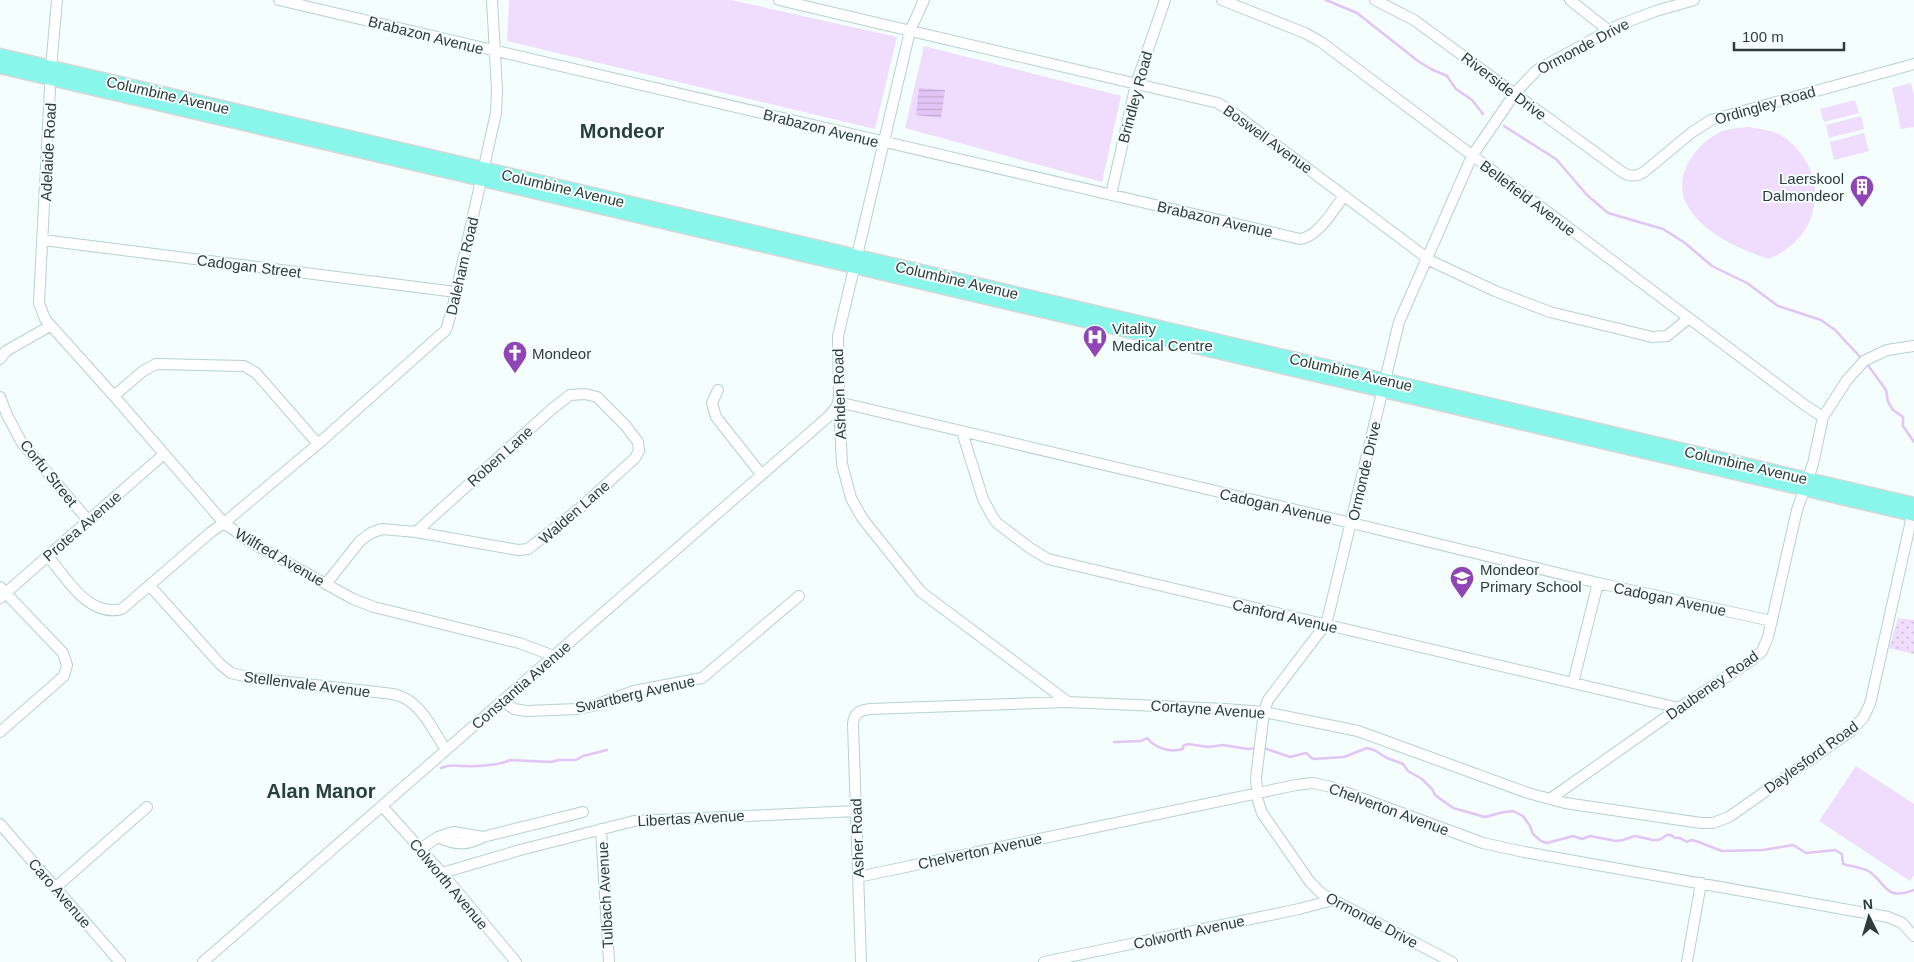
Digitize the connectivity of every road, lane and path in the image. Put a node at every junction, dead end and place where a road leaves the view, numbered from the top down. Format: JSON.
{"nodes":[{"id":1,"x":57,"y":0,"type":"edge"},
{"id":2,"x":280,"y":0,"type":"edge"},
{"id":3,"x":492,"y":0,"type":"edge"},
{"id":4,"x":779,"y":0,"type":"edge"},
{"id":5,"x":924,"y":0,"type":"edge"},
{"id":6,"x":1165,"y":0,"type":"edge"},
{"id":7,"x":1222,"y":0,"type":"edge"},
{"id":8,"x":1375,"y":0,"type":"edge"},
{"id":9,"x":1570,"y":0,"type":"edge"},
{"id":10,"x":1694,"y":0,"type":"edge"},
{"id":11,"x":1608,"y":30,"type":"junction"},
{"id":12,"x":910,"y":31,"type":"junction"},
{"id":13,"x":494,"y":51,"type":"junction"},
{"id":14,"x":0,"y":55,"type":"edge"},
{"id":15,"x":1914,"y":64,"type":"edge"},
{"id":16,"x":0,"y":68,"type":"edge"},
{"id":17,"x":51,"y":73,"type":"junction"},
{"id":18,"x":1136,"y":84,"type":"junction"},
{"id":19,"x":1515,"y":93,"type":"junction"},
{"id":20,"x":884,"y":143,"type":"junction"},
{"id":21,"x":1472,"y":156,"type":"junction"},
{"id":22,"x":483,"y":174,"type":"junction"},
{"id":23,"x":1631,"y":176,"type":"joint"},
{"id":24,"x":1111,"y":195,"type":"junction"},
{"id":25,"x":1344,"y":196,"type":"junction"},
{"id":26,"x":43,"y":240,"type":"junction"},
{"id":27,"x":1426,"y":258,"type":"junction"},
{"id":28,"x":855,"y":261,"type":"junction"},
{"id":29,"x":456,"y":292,"type":"junction"},
{"id":30,"x":39,"y":303,"type":"joint"},
{"id":31,"x":1689,"y":318,"type":"junction"},
{"id":32,"x":50,"y":326,"type":"junction"},
{"id":33,"x":1914,"y":346,"type":"edge"},
{"id":34,"x":0,"y":359,"type":"edge"},
{"id":35,"x":1384,"y":386,"type":"junction"},
{"id":36,"x":718,"y":390,"type":"dead end"},
{"id":37,"x":589,"y":394,"type":"joint"},
{"id":38,"x":114,"y":396,"type":"junction"},
{"id":39,"x":0,"y":397,"type":"edge"},
{"id":40,"x":838,"y":404,"type":"junction"},
{"id":41,"x":1823,"y":417,"type":"junction"},
{"id":42,"x":962,"y":432,"type":"junction"},
{"id":43,"x":318,"y":444,"type":"junction"},
{"id":44,"x":164,"y":454,"type":"junction"},
{"id":45,"x":761,"y":474,"type":"junction"},
{"id":46,"x":1806,"y":484,"type":"junction"},
{"id":47,"x":1913,"y":510,"type":"edge"},
{"id":48,"x":88,"y":520,"type":"junction"},
{"id":49,"x":224,"y":523,"type":"junction"},
{"id":50,"x":1351,"y":523,"type":"junction"},
{"id":51,"x":416,"y":532,"type":"junction"},
{"id":52,"x":48,"y":556,"type":"junction"},
{"id":53,"x":1598,"y":583,"type":"junction"},
{"id":54,"x":326,"y":584,"type":"junction"},
{"id":55,"x":150,"y":586,"type":"junction"},
{"id":56,"x":2,"y":593,"type":"edge"},
{"id":57,"x":799,"y":596,"type":"dead end"},
{"id":58,"x":1772,"y":621,"type":"junction"},
{"id":59,"x":1325,"y":625,"type":"junction"},
{"id":60,"x":554,"y":656,"type":"junction"},
{"id":61,"x":1573,"y":683,"type":"junction"},
{"id":62,"x":503,"y":701,"type":"junction"},
{"id":63,"x":1068,"y":702,"type":"junction"},
{"id":64,"x":1679,"y":708,"type":"junction"},
{"id":65,"x":1264,"y":712,"type":"junction"},
{"id":66,"x":855,"y":715,"type":"joint"},
{"id":67,"x":0,"y":732,"type":"edge"},
{"id":68,"x":446,"y":750,"type":"junction"},
{"id":69,"x":1257,"y":794,"type":"junction"},
{"id":70,"x":1550,"y":799,"type":"junction"},
{"id":71,"x":382,"y":806,"type":"junction"},
{"id":72,"x":147,"y":807,"type":"dead end"},
{"id":73,"x":856,"y":811,"type":"junction"},
{"id":74,"x":583,"y":812,"type":"dead end"},
{"id":75,"x":0,"y":824,"type":"edge"},
{"id":76,"x":600,"y":829,"type":"junction"},
{"id":77,"x":420,"y":849,"type":"junction"},
{"id":78,"x":442,"y":873,"type":"junction"},
{"id":79,"x":858,"y":877,"type":"junction"},
{"id":80,"x":1701,"y":883,"type":"junction"},
{"id":81,"x":56,"y":887,"type":"junction"},
{"id":82,"x":1333,"y":900,"type":"junction"},
{"id":83,"x":1914,"y":936,"type":"edge"},
{"id":84,"x":120,"y":962,"type":"edge"},
{"id":85,"x":203,"y":962,"type":"edge"},
{"id":86,"x":516,"y":962,"type":"edge"},
{"id":87,"x":609,"y":962,"type":"edge"},
{"id":88,"x":861,"y":962,"type":"edge"},
{"id":89,"x":1044,"y":962,"type":"edge"},
{"id":90,"x":1452,"y":962,"type":"edge"},
{"id":91,"x":1687,"y":962,"type":"edge"}],
"edges":[{"from":1,"to":17,"type":"street","name":"Adelaide Road"},
{"from":2,"to":13,"type":"street","name":"Brabazon Avenue"},
{"from":3,"to":13,"type":"street","name":"Daleham Road"},
{"from":4,"to":12,"type":"street","name":"Boswell Avenue"},
{"from":5,"to":12,"type":"street","name":"Ashden Road"},
{"from":6,"to":18,"type":"street","name":"Brindley Road"},
{"from":7,"to":21,"type":"street","name":"Bellefield Avenue"},
{"from":8,"to":19,"type":"street","name":"Riverside Drive"},
{"from":9,"to":11,"type":"street"},
{"from":10,"to":11,"type":"street","name":"Ormonde Drive"},
{"from":11,"to":19,"type":"street","name":"Ormonde Drive"},
{"from":12,"to":18,"type":"street","name":"Boswell Avenue"},
{"from":12,"to":20,"type":"street","name":"Ashden Road"},
{"from":13,"to":20,"type":"street","name":"Brabazon Avenue"},
{"from":13,"to":22,"type":"street","name":"Daleham Road"},
{"from":14,"to":17,"type":"main road","name":"Columbine Avenue"},
{"from":15,"to":23,"type":"street","name":"Ordingley Road"},
{"from":16,"to":17,"type":"main road","name":"Columbine Avenue"},
{"from":17,"to":22,"type":"main road","name":"Columbine Avenue"},
{"from":17,"to":26,"type":"street","name":"Adelaide Road"},
{"from":18,"to":24,"type":"street","name":"Brindley Road"},
{"from":18,"to":25,"type":"street","name":"Boswell Avenue"},
{"from":19,"to":21,"type":"street","name":"Ormonde Drive"},
{"from":19,"to":23,"type":"street","name":"Riverside Drive"},
{"from":20,"to":24,"type":"street","name":"Brabazon Avenue"},
{"from":20,"to":28,"type":"street","name":"Ashden Road"},
{"from":21,"to":27,"type":"street","name":"Ormonde Drive"},
{"from":21,"to":31,"type":"street","name":"Bellefield Avenue"},
{"from":22,"to":28,"type":"main road","name":"Columbine Avenue"},
{"from":22,"to":29,"type":"street","name":"Daleham Road"},
{"from":24,"to":25,"type":"street","name":"Brabazon Avenue"},
{"from":25,"to":27,"type":"street","name":"Boswell Avenue"},
{"from":26,"to":29,"type":"street","name":"Cadogan Street"},
{"from":26,"to":30,"type":"street","name":"Adelaide Road"},
{"from":27,"to":31,"type":"street","name":"Boswell Avenue"},
{"from":27,"to":35,"type":"street","name":"Ormonde Drive"},
{"from":28,"to":35,"type":"main road","name":"Columbine Avenue"},
{"from":28,"to":40,"type":"street","name":"Ashden Road"},
{"from":29,"to":43,"type":"street","name":"Daleham Road"},
{"from":30,"to":32,"type":"street","name":"Wilfred Avenue"},
{"from":31,"to":41,"type":"street","name":"Bellefield Avenue"},
{"from":32,"to":34,"type":"street"},
{"from":32,"to":38,"type":"street","name":"Wilfred Avenue"},
{"from":33,"to":41,"type":"street","name":"Daubeney Road"},
{"from":35,"to":46,"type":"main road","name":"Columbine Avenue"},
{"from":35,"to":50,"type":"street","name":"Ormonde Drive"},
{"from":36,"to":45,"type":"street"},
{"from":37,"to":51,"type":"street","name":"Roben Lane"},
{"from":37,"to":51,"type":"street","name":"Walden Lane"},
{"from":38,"to":43,"type":"street"},
{"from":38,"to":44,"type":"street","name":"Wilfred Avenue"},
{"from":39,"to":48,"type":"street","name":"Corfu Street"},
{"from":40,"to":42,"type":"street","name":"Cadogan Avenue"},
{"from":40,"to":45,"type":"street","name":"Constantia Avenue"},
{"from":40,"to":63,"type":"street","name":"Ashden Road"},
{"from":41,"to":46,"type":"street","name":"Daubeney Road"},
{"from":42,"to":50,"type":"street","name":"Cadogan Avenue"},
{"from":42,"to":59,"type":"street","name":"Canford Avenue"},
{"from":43,"to":49,"type":"street","name":"Daleham Road"},
{"from":44,"to":48,"type":"street","name":"Protea Avenue"},
{"from":44,"to":49,"type":"street","name":"Wilfred Avenue"},
{"from":45,"to":60,"type":"street","name":"Constantia Avenue"},
{"from":46,"to":47,"type":"main road","name":"Columbine Avenue"},
{"from":46,"to":58,"type":"street","name":"Daubeney Road"},
{"from":47,"to":70,"type":"street","name":"Daylesford Road"},
{"from":48,"to":52,"type":"street","name":"Protea Avenue"},
{"from":49,"to":54,"type":"street","name":"Wilfred Avenue"},
{"from":49,"to":55,"type":"street","name":"Daleham Road"},
{"from":50,"to":53,"type":"street","name":"Cadogan Avenue"},
{"from":50,"to":59,"type":"street","name":"Ormonde Drive"},
{"from":51,"to":54,"type":"street","name":"Walden Lane"},
{"from":52,"to":55,"type":"street","name":"Daleham Road"},
{"from":52,"to":56,"type":"street","name":"Protea Avenue"},
{"from":53,"to":58,"type":"street","name":"Cadogan Avenue"},
{"from":53,"to":61,"type":"street"},
{"from":54,"to":60,"type":"street","name":"Wilfred Avenue"},
{"from":55,"to":68,"type":"street","name":"Stellenvale Avenue"},
{"from":56,"to":67,"type":"street"},
{"from":57,"to":62,"type":"street","name":"Swartberg Avenue"},
{"from":58,"to":64,"type":"street","name":"Daubeney Road"},
{"from":59,"to":61,"type":"street","name":"Canford Avenue"},
{"from":59,"to":65,"type":"street","name":"Ormonde Drive"},
{"from":60,"to":62,"type":"street","name":"Constantia Avenue"},
{"from":61,"to":64,"type":"street","name":"Canford Avenue"},
{"from":62,"to":68,"type":"street","name":"Constantia Avenue"},
{"from":63,"to":65,"type":"street","name":"Cortayne Avenue"},
{"from":63,"to":66,"type":"street","name":"Cortayne Avenue"},
{"from":64,"to":70,"type":"street","name":"Daubeney Road"},
{"from":65,"to":69,"type":"street","name":"Ormonde Drive"},
{"from":65,"to":70,"type":"street","name":"Cortayne Avenue"},
{"from":66,"to":73,"type":"street","name":"Asher Road"},
{"from":68,"to":71,"type":"street","name":"Constantia Avenue"},
{"from":69,"to":79,"type":"street","name":"Chelverton Avenue"},
{"from":69,"to":80,"type":"street","name":"Chelverton Avenue"},
{"from":69,"to":82,"type":"street","name":"Ormonde Drive"},
{"from":71,"to":77,"type":"street","name":"Colworth Avenue"},
{"from":71,"to":85,"type":"street","name":"Constantia Avenue"},
{"from":72,"to":81,"type":"street"},
{"from":73,"to":76,"type":"street","name":"Libertas Avenue"},
{"from":73,"to":79,"type":"street","name":"Asher Road"},
{"from":74,"to":77,"type":"street"},
{"from":75,"to":81,"type":"street","name":"Caro Avenue"},
{"from":76,"to":78,"type":"street","name":"Libertas Avenue"},
{"from":76,"to":87,"type":"street","name":"Tulbach Avenue"},
{"from":77,"to":78,"type":"street","name":"Colworth Avenue"},
{"from":78,"to":86,"type":"street","name":"Colworth Avenue"},
{"from":79,"to":88,"type":"street","name":"Asher Road"},
{"from":80,"to":83,"type":"street","name":"Chelverton Avenue"},
{"from":80,"to":91,"type":"street"},
{"from":81,"to":84,"type":"street","name":"Caro Avenue"},
{"from":82,"to":89,"type":"street","name":"Colworth Avenue"},
{"from":82,"to":90,"type":"street","name":"Ormonde Drive"}]}
